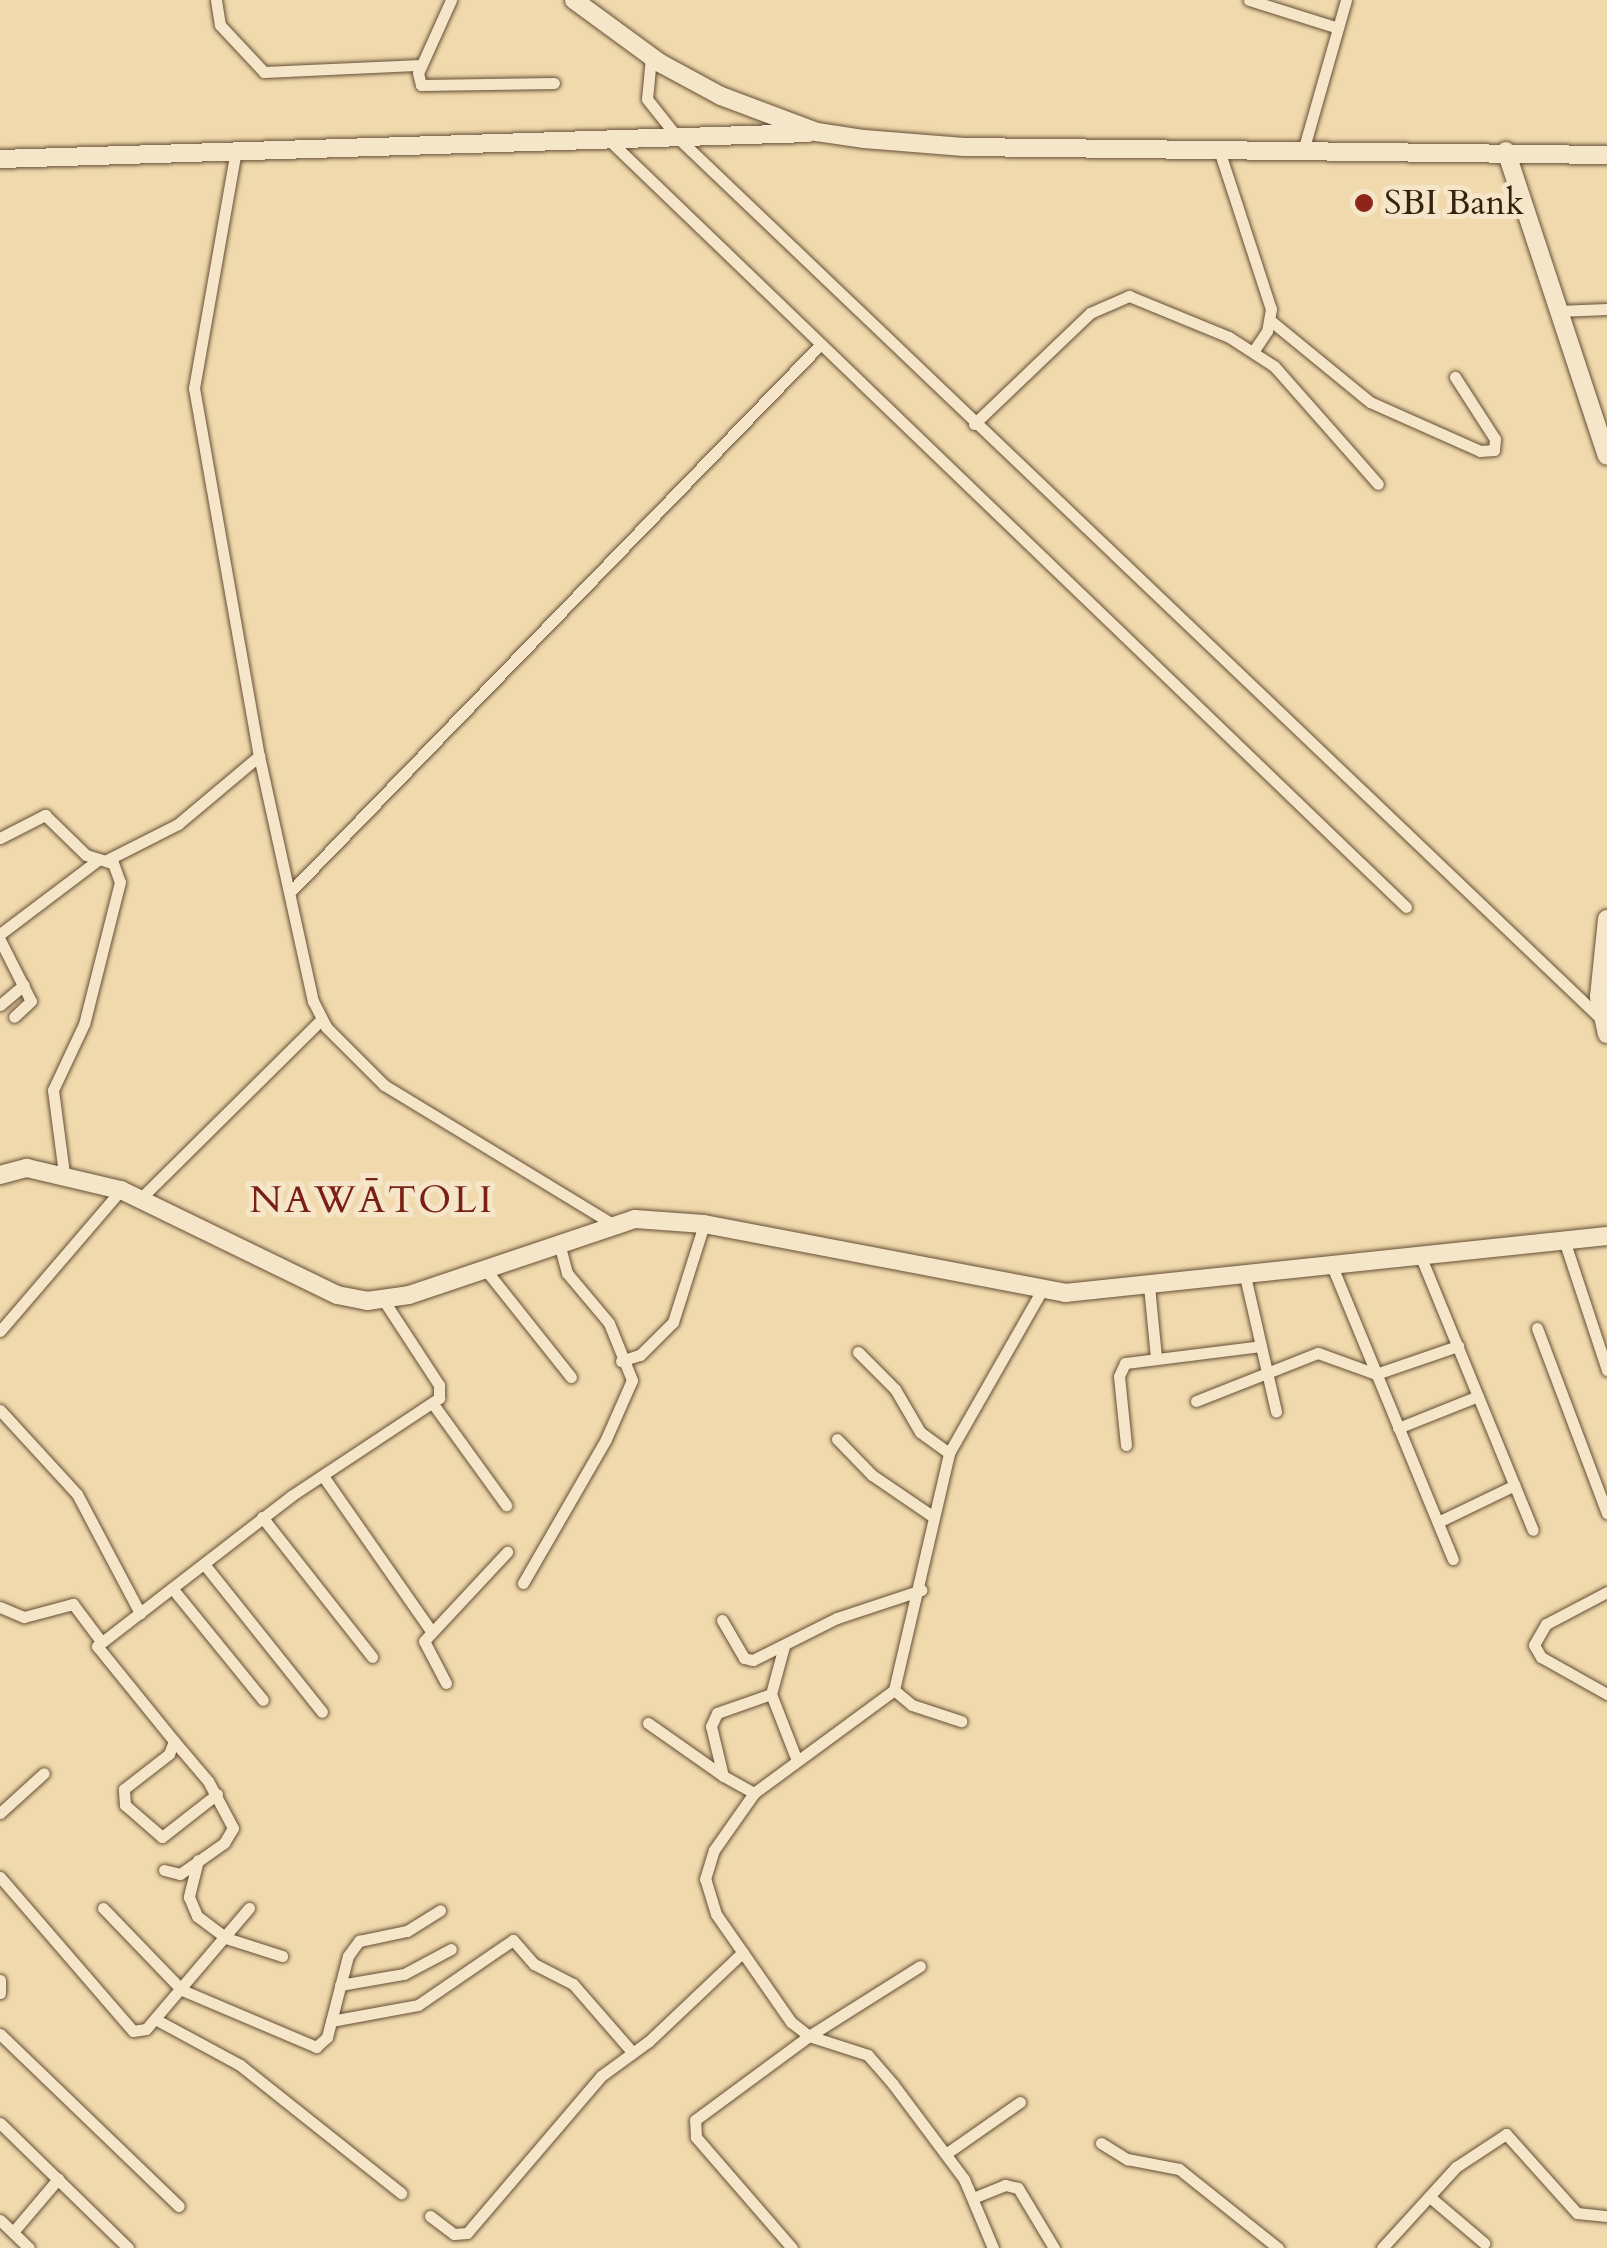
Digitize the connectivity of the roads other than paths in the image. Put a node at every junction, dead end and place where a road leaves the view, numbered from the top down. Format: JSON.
{"nodes":[{"id":1,"x":216,"y":0,"type":"edge"},
{"id":2,"x":452,"y":0,"type":"edge"},
{"id":3,"x":574,"y":0,"type":"edge"},
{"id":4,"x":1250,"y":0,"type":"edge"},
{"id":5,"x":1346,"y":0,"type":"edge"},
{"id":6,"x":1338,"y":28,"type":"junction"},
{"id":7,"x":652,"y":58,"type":"junction"},
{"id":8,"x":422,"y":65,"type":"junction"},
{"id":9,"x":554,"y":83,"type":"dead end"},
{"id":10,"x":817,"y":132,"type":"junction"},
{"id":11,"x":678,"y":138,"type":"junction"},
{"id":12,"x":609,"y":140,"type":"junction"},
{"id":13,"x":1218,"y":147,"type":"junction"},
{"id":14,"x":236,"y":150,"type":"junction"},
{"id":15,"x":1303,"y":151,"type":"junction"},
{"id":16,"x":1506,"y":151,"type":"junction"},
{"id":17,"x":1607,"y":155,"type":"edge"},
{"id":18,"x":0,"y":159,"type":"edge"},
{"id":19,"x":1607,"y":309,"type":"edge"},
{"id":20,"x":1558,"y":311,"type":"junction"},
{"id":21,"x":1271,"y":322,"type":"junction"},
{"id":22,"x":820,"y":345,"type":"junction"},
{"id":23,"x":1254,"y":350,"type":"junction"},
{"id":24,"x":1456,"y":377,"type":"dead end"},
{"id":25,"x":974,"y":424,"type":"junction"},
{"id":26,"x":1607,"y":456,"type":"edge"},
{"id":27,"x":1378,"y":484,"type":"dead end"},
{"id":28,"x":259,"y":756,"type":"junction"},
{"id":29,"x":0,"y":838,"type":"edge"},
{"id":30,"x":102,"y":860,"type":"junction"},
{"id":31,"x":292,"y":892,"type":"junction"},
{"id":32,"x":1406,"y":907,"type":"dead end"},
{"id":33,"x":1607,"y":919,"type":"edge"},
{"id":34,"x":0,"y":937,"type":"edge"},
{"id":35,"x":24,"y":985,"type":"junction"},
{"id":36,"x":0,"y":1005,"type":"edge"},
{"id":37,"x":14,"y":1018,"type":"dead end"},
{"id":38,"x":321,"y":1020,"type":"junction"},
{"id":39,"x":1603,"y":1025,"type":"edge"},
{"id":40,"x":64,"y":1173,"type":"junction"},
{"id":41,"x":0,"y":1175,"type":"edge"},
{"id":42,"x":121,"y":1190,"type":"junction"},
{"id":43,"x":142,"y":1197,"type":"junction"},
{"id":44,"x":613,"y":1224,"type":"junction"},
{"id":45,"x":704,"y":1224,"type":"junction"},
{"id":46,"x":1607,"y":1236,"type":"edge"},
{"id":47,"x":1564,"y":1240,"type":"junction"},
{"id":48,"x":559,"y":1243,"type":"junction"},
{"id":49,"x":1420,"y":1256,"type":"junction"},
{"id":50,"x":1332,"y":1266,"type":"junction"},
{"id":51,"x":485,"y":1269,"type":"junction"},
{"id":52,"x":1245,"y":1276,"type":"junction"},
{"id":53,"x":1149,"y":1286,"type":"junction"},
{"id":54,"x":1042,"y":1290,"type":"junction"},
{"id":55,"x":384,"y":1301,"type":"junction"},
{"id":56,"x":1537,"y":1328,"type":"dead end"},
{"id":57,"x":0,"y":1331,"type":"edge"},
{"id":58,"x":1261,"y":1346,"type":"junction"},
{"id":59,"x":1458,"y":1346,"type":"junction"},
{"id":60,"x":858,"y":1352,"type":"dead end"},
{"id":61,"x":1156,"y":1358,"type":"junction"},
{"id":62,"x":621,"y":1361,"type":"junction"},
{"id":63,"x":1607,"y":1370,"type":"edge"},
{"id":64,"x":1267,"y":1372,"type":"junction"},
{"id":65,"x":1376,"y":1374,"type":"junction"},
{"id":66,"x":571,"y":1377,"type":"dead end"},
{"id":67,"x":1478,"y":1396,"type":"junction"},
{"id":68,"x":1196,"y":1401,"type":"dead end"},
{"id":69,"x":434,"y":1404,"type":"junction"},
{"id":70,"x":0,"y":1410,"type":"edge"},
{"id":71,"x":1276,"y":1411,"type":"dead end"},
{"id":72,"x":1398,"y":1428,"type":"junction"},
{"id":73,"x":837,"y":1440,"type":"dead end"},
{"id":74,"x":1126,"y":1445,"type":"dead end"},
{"id":75,"x":949,"y":1454,"type":"junction"},
{"id":76,"x":323,"y":1476,"type":"junction"},
{"id":77,"x":1514,"y":1485,"type":"junction"},
{"id":78,"x":506,"y":1505,"type":"dead end"},
{"id":79,"x":1607,"y":1513,"type":"edge"},
{"id":80,"x":932,"y":1516,"type":"junction"},
{"id":81,"x":262,"y":1517,"type":"junction"},
{"id":82,"x":1438,"y":1522,"type":"junction"},
{"id":83,"x":1533,"y":1530,"type":"dead end"},
{"id":84,"x":508,"y":1552,"type":"dead end"},
{"id":85,"x":1454,"y":1559,"type":"dead end"},
{"id":86,"x":204,"y":1564,"type":"junction"},
{"id":87,"x":523,"y":1582,"type":"dead end"},
{"id":88,"x":172,"y":1588,"type":"junction"},
{"id":89,"x":921,"y":1590,"type":"junction"},
{"id":90,"x":1607,"y":1592,"type":"edge"},
{"id":91,"x":0,"y":1607,"type":"edge"},
{"id":92,"x":140,"y":1612,"type":"junction"},
{"id":93,"x":722,"y":1620,"type":"dead end"},
{"id":94,"x":431,"y":1631,"type":"junction"},
{"id":95,"x":100,"y":1640,"type":"junction"},
{"id":96,"x":784,"y":1646,"type":"junction"},
{"id":97,"x":372,"y":1657,"type":"dead end"},
{"id":98,"x":446,"y":1683,"type":"dead end"},
{"id":99,"x":894,"y":1690,"type":"junction"},
{"id":100,"x":771,"y":1694,"type":"junction"},
{"id":101,"x":1607,"y":1694,"type":"edge"},
{"id":102,"x":263,"y":1700,"type":"dead end"},
{"id":103,"x":322,"y":1712,"type":"dead end"},
{"id":104,"x":961,"y":1721,"type":"dead end"},
{"id":105,"x":648,"y":1723,"type":"dead end"},
{"id":106,"x":174,"y":1741,"type":"junction"},
{"id":107,"x":796,"y":1758,"type":"junction"},
{"id":108,"x":44,"y":1773,"type":"dead end"},
{"id":109,"x":724,"y":1776,"type":"junction"},
{"id":110,"x":754,"y":1793,"type":"junction"},
{"id":111,"x":216,"y":1794,"type":"junction"},
{"id":112,"x":0,"y":1814,"type":"edge"},
{"id":113,"x":198,"y":1860,"type":"junction"},
{"id":114,"x":164,"y":1870,"type":"dead end"},
{"id":115,"x":0,"y":1877,"type":"edge"},
{"id":116,"x":103,"y":1908,"type":"dead end"},
{"id":117,"x":249,"y":1908,"type":"dead end"},
{"id":118,"x":440,"y":1910,"type":"dead end"},
{"id":119,"x":226,"y":1938,"type":"junction"},
{"id":120,"x":451,"y":1949,"type":"dead end"},
{"id":121,"x":743,"y":1952,"type":"junction"},
{"id":122,"x":282,"y":1956,"type":"dead end"},
{"id":123,"x":920,"y":1966,"type":"dead end"},
{"id":124,"x":0,"y":1980,"type":"edge"},
{"id":125,"x":340,"y":1985,"type":"junction"},
{"id":126,"x":182,"y":1990,"type":"junction"},
{"id":127,"x":0,"y":1993,"type":"edge"},
{"id":128,"x":155,"y":2019,"type":"junction"},
{"id":129,"x":331,"y":2020,"type":"junction"},
{"id":130,"x":0,"y":2034,"type":"edge"},
{"id":131,"x":809,"y":2036,"type":"junction"},
{"id":132,"x":633,"y":2053,"type":"junction"},
{"id":133,"x":1020,"y":2102,"type":"dead end"},
{"id":134,"x":0,"y":2123,"type":"edge"},
{"id":135,"x":1101,"y":2143,"type":"dead end"},
{"id":136,"x":948,"y":2153,"type":"junction"},
{"id":137,"x":58,"y":2179,"type":"junction"},
{"id":138,"x":401,"y":2193,"type":"dead end"},
{"id":139,"x":973,"y":2198,"type":"junction"},
{"id":140,"x":1432,"y":2198,"type":"junction"},
{"id":141,"x":179,"y":2206,"type":"dead end"},
{"id":142,"x":430,"y":2216,"type":"dead end"},
{"id":143,"x":1607,"y":2216,"type":"edge"},
{"id":144,"x":0,"y":2220,"type":"edge"},
{"id":145,"x":12,"y":2232,"type":"junction"},
{"id":146,"x":1484,"y":2243,"type":"dead end"},
{"id":147,"x":29,"y":2248,"type":"edge"},
{"id":148,"x":128,"y":2248,"type":"edge"},
{"id":149,"x":792,"y":2248,"type":"edge"},
{"id":150,"x":993,"y":2248,"type":"edge"},
{"id":151,"x":1054,"y":2248,"type":"edge"},
{"id":152,"x":1278,"y":2248,"type":"edge"},
{"id":153,"x":1382,"y":2248,"type":"edge"}],
"edges":[{"from":1,"to":8,"type":"street"},
{"from":2,"to":8,"type":"street"},
{"from":3,"to":7,"type":"main road"},
{"from":4,"to":6,"type":"street"},
{"from":5,"to":6,"type":"street"},
{"from":6,"to":15,"type":"street"},
{"from":7,"to":10,"type":"main road"},
{"from":7,"to":11,"type":"street"},
{"from":8,"to":9,"type":"street"},
{"from":10,"to":11,"type":"main road"},
{"from":10,"to":13,"type":"main road"},
{"from":11,"to":12,"type":"main road"},
{"from":11,"to":25,"type":"street"},
{"from":12,"to":14,"type":"main road"},
{"from":12,"to":22,"type":"street"},
{"from":13,"to":15,"type":"main road"},
{"from":13,"to":21,"type":"street"},
{"from":14,"to":18,"type":"main road"},
{"from":14,"to":28,"type":"street"},
{"from":15,"to":16,"type":"main road"},
{"from":16,"to":17,"type":"main road"},
{"from":16,"to":20,"type":"main road"},
{"from":19,"to":20,"type":"street"},
{"from":20,"to":26,"type":"main road"},
{"from":21,"to":23,"type":"street"},
{"from":21,"to":24,"type":"street"},
{"from":22,"to":31,"type":"street"},
{"from":22,"to":32,"type":"street"},
{"from":23,"to":25,"type":"street"},
{"from":23,"to":27,"type":"street"},
{"from":25,"to":39,"type":"street"},
{"from":28,"to":30,"type":"street"},
{"from":28,"to":31,"type":"street"},
{"from":29,"to":30,"type":"street"},
{"from":30,"to":34,"type":"street"},
{"from":30,"to":40,"type":"street"},
{"from":31,"to":38,"type":"street"},
{"from":33,"to":39,"type":"main road"},
{"from":34,"to":35,"type":"street"},
{"from":35,"to":36,"type":"street"},
{"from":35,"to":37,"type":"street"},
{"from":38,"to":43,"type":"street"},
{"from":38,"to":44,"type":"street"},
{"from":40,"to":41,"type":"main road"},
{"from":40,"to":42,"type":"main road"},
{"from":42,"to":43,"type":"main road"},
{"from":42,"to":57,"type":"street"},
{"from":43,"to":55,"type":"main road"},
{"from":44,"to":45,"type":"main road"},
{"from":44,"to":48,"type":"main road"},
{"from":45,"to":54,"type":"main road"},
{"from":45,"to":62,"type":"street"},
{"from":46,"to":47,"type":"main road"},
{"from":47,"to":49,"type":"main road"},
{"from":47,"to":63,"type":"street"},
{"from":48,"to":51,"type":"main road"},
{"from":48,"to":62,"type":"street"},
{"from":49,"to":50,"type":"main road"},
{"from":49,"to":59,"type":"street"},
{"from":50,"to":52,"type":"main road"},
{"from":50,"to":65,"type":"street"},
{"from":51,"to":55,"type":"main road"},
{"from":51,"to":66,"type":"street"},
{"from":52,"to":53,"type":"main road"},
{"from":52,"to":58,"type":"street"},
{"from":53,"to":54,"type":"main road"},
{"from":53,"to":61,"type":"street"},
{"from":54,"to":75,"type":"street"},
{"from":55,"to":69,"type":"street"},
{"from":56,"to":79,"type":"street"},
{"from":58,"to":61,"type":"street"},
{"from":58,"to":64,"type":"street"},
{"from":59,"to":65,"type":"street"},
{"from":59,"to":67,"type":"street"},
{"from":60,"to":75,"type":"street"},
{"from":61,"to":74,"type":"street"},
{"from":62,"to":87,"type":"street"},
{"from":64,"to":65,"type":"street"},
{"from":64,"to":68,"type":"street"},
{"from":64,"to":71,"type":"street"},
{"from":65,"to":72,"type":"street"},
{"from":67,"to":72,"type":"street"},
{"from":67,"to":77,"type":"street"},
{"from":69,"to":76,"type":"street"},
{"from":69,"to":78,"type":"street"},
{"from":70,"to":92,"type":"street"},
{"from":72,"to":82,"type":"street"},
{"from":73,"to":80,"type":"street"},
{"from":75,"to":80,"type":"street"},
{"from":76,"to":81,"type":"street"},
{"from":76,"to":94,"type":"street"},
{"from":77,"to":82,"type":"street"},
{"from":77,"to":83,"type":"street"},
{"from":80,"to":89,"type":"street"},
{"from":81,"to":86,"type":"street"},
{"from":81,"to":97,"type":"street"},
{"from":82,"to":85,"type":"street"},
{"from":84,"to":94,"type":"street"},
{"from":86,"to":88,"type":"street"},
{"from":86,"to":103,"type":"street"},
{"from":88,"to":92,"type":"street"},
{"from":88,"to":102,"type":"street"},
{"from":89,"to":96,"type":"street"},
{"from":89,"to":99,"type":"street"},
{"from":90,"to":101,"type":"street"},
{"from":91,"to":95,"type":"street"},
{"from":92,"to":95,"type":"street"},
{"from":93,"to":96,"type":"street"},
{"from":94,"to":98,"type":"street"},
{"from":95,"to":106,"type":"street"},
{"from":96,"to":100,"type":"street"},
{"from":99,"to":104,"type":"street"},
{"from":99,"to":107,"type":"street"},
{"from":100,"to":107,"type":"street"},
{"from":100,"to":109,"type":"street"},
{"from":105,"to":109,"type":"street"},
{"from":106,"to":111,"type":"street"},
{"from":106,"to":111,"type":"street"},
{"from":107,"to":110,"type":"street"},
{"from":108,"to":112,"type":"street"},
{"from":109,"to":110,"type":"street"},
{"from":110,"to":121,"type":"street"},
{"from":111,"to":113,"type":"street"},
{"from":113,"to":114,"type":"street"},
{"from":113,"to":119,"type":"street"},
{"from":115,"to":128,"type":"street"},
{"from":116,"to":126,"type":"street"},
{"from":117,"to":119,"type":"street"},
{"from":118,"to":125,"type":"street"},
{"from":119,"to":122,"type":"street"},
{"from":119,"to":126,"type":"street"},
{"from":120,"to":125,"type":"street"},
{"from":121,"to":131,"type":"street"},
{"from":121,"to":132,"type":"street"},
{"from":123,"to":131,"type":"street"},
{"from":124,"to":127,"type":"street"},
{"from":125,"to":129,"type":"street"},
{"from":126,"to":128,"type":"street"},
{"from":126,"to":129,"type":"street"},
{"from":128,"to":138,"type":"street"},
{"from":129,"to":132,"type":"street"},
{"from":130,"to":141,"type":"street"},
{"from":131,"to":136,"type":"street"},
{"from":131,"to":149,"type":"street"},
{"from":132,"to":142,"type":"street"},
{"from":133,"to":136,"type":"street"},
{"from":134,"to":137,"type":"street"},
{"from":135,"to":152,"type":"street"},
{"from":136,"to":139,"type":"street"},
{"from":137,"to":145,"type":"street"},
{"from":137,"to":148,"type":"street"},
{"from":139,"to":150,"type":"street"},
{"from":139,"to":151,"type":"street"},
{"from":140,"to":143,"type":"street"},
{"from":140,"to":146,"type":"street"},
{"from":140,"to":153,"type":"street"},
{"from":144,"to":145,"type":"street"},
{"from":145,"to":147,"type":"street"}]}
